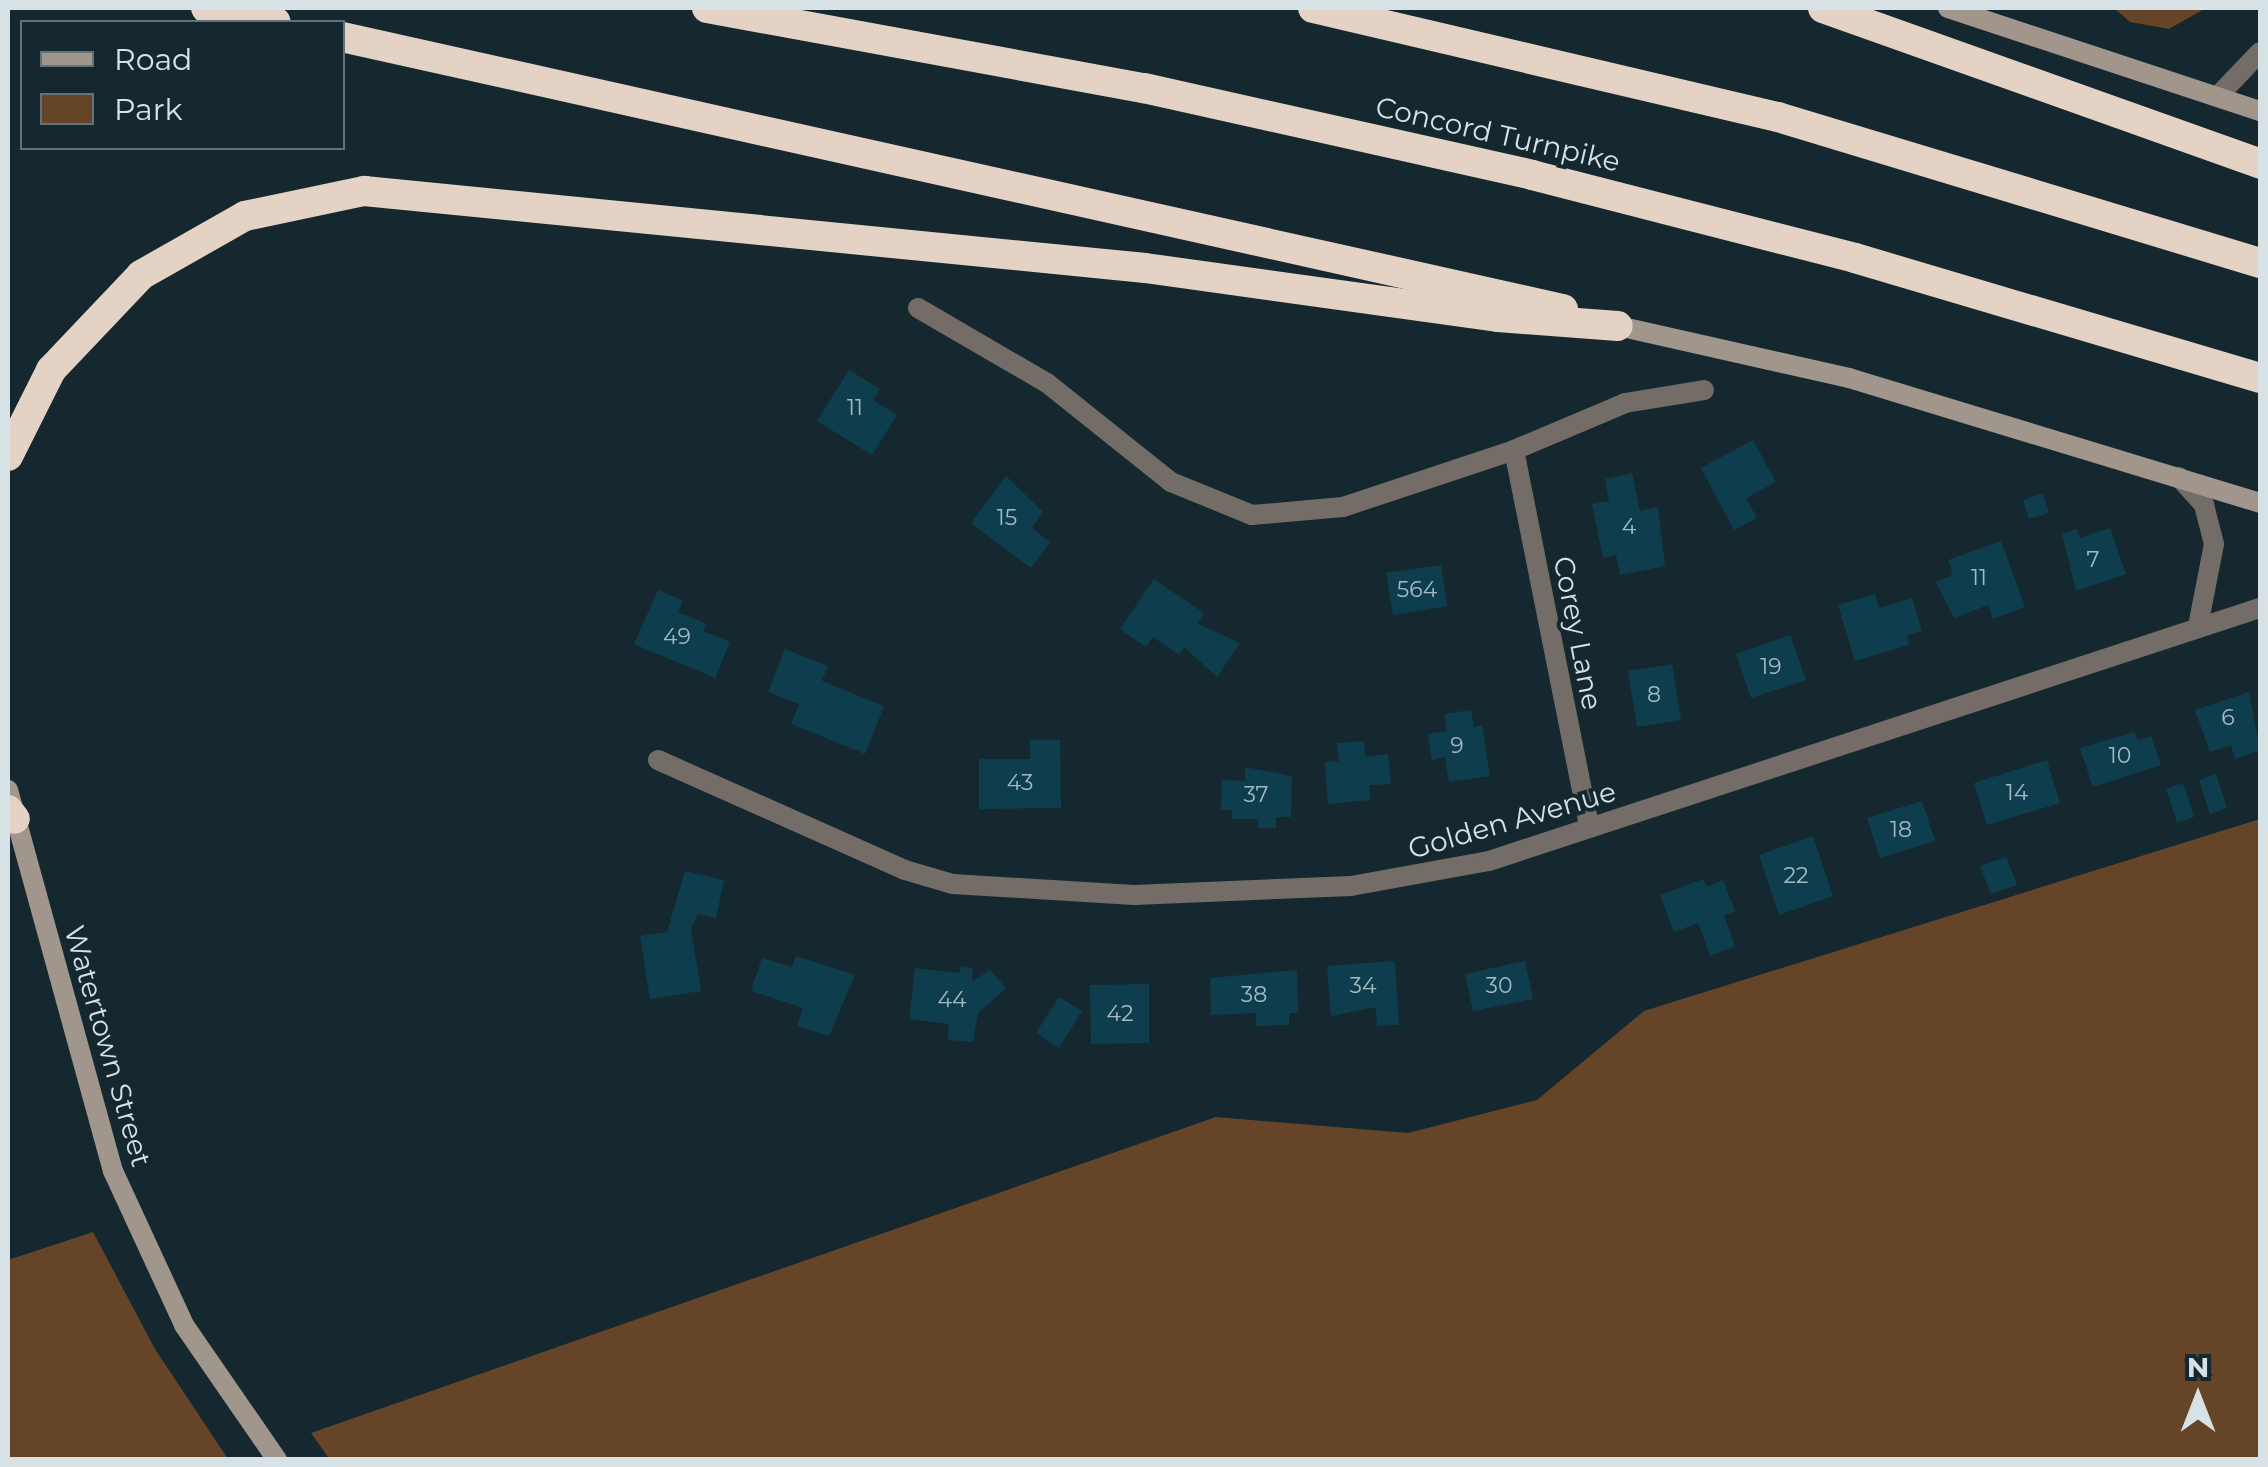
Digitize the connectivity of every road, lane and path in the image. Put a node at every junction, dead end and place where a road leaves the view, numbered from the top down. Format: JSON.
{"nodes":[{"id":1,"x":206,"y":8,"type":"edge"},
{"id":2,"x":706,"y":8,"type":"edge"},
{"id":3,"x":1314,"y":8,"type":"edge"},
{"id":4,"x":1822,"y":8,"type":"edge"},
{"id":5,"x":1948,"y":8,"type":"edge"},
{"id":6,"x":266,"y":20,"type":"edge"},
{"id":7,"x":345,"y":38,"type":"edge"},
{"id":8,"x":2260,"y":52,"type":"edge"},
{"id":9,"x":2219,"y":96,"type":"junction"},
{"id":10,"x":2260,"y":110,"type":"edge"},
{"id":11,"x":2260,"y":164,"type":"edge"},
{"id":12,"x":2260,"y":263,"type":"edge"},
{"id":13,"x":918,"y":308,"type":"dead end"},
{"id":14,"x":1618,"y":326,"type":"junction"},
{"id":15,"x":2260,"y":378,"type":"edge"},
{"id":16,"x":1704,"y":390,"type":"dead end"},
{"id":17,"x":1514,"y":450,"type":"junction"},
{"id":18,"x":8,"y":456,"type":"edge"},
{"id":19,"x":2179,"y":478,"type":"junction"},
{"id":20,"x":2260,"y":503,"type":"edge"},
{"id":21,"x":2260,"y":608,"type":"edge"},
{"id":22,"x":2198,"y":626,"type":"junction"},
{"id":23,"x":658,"y":760,"type":"dead end"},
{"id":24,"x":10,"y":806,"type":"edge"},
{"id":25,"x":1589,"y":827,"type":"junction"},
{"id":26,"x":277,"y":1460,"type":"edge"}],
"edges":[{"from":1,"to":6,"type":"highway"},
{"from":2,"to":15,"type":"highway","name":"Concord Turnpike"},
{"from":3,"to":12,"type":"highway"},
{"from":4,"to":11,"type":"highway"},
{"from":5,"to":9,"type":"main road"},
{"from":7,"to":14,"type":"highway"},
{"from":8,"to":9,"type":"street"},
{"from":9,"to":10,"type":"main road"},
{"from":13,"to":17,"type":"street"},
{"from":14,"to":18,"type":"highway"},
{"from":14,"to":19,"type":"main road"},
{"from":16,"to":17,"type":"street"},
{"from":17,"to":25,"type":"street","name":"Corey Lane"},
{"from":19,"to":20,"type":"main road"},
{"from":19,"to":22,"type":"street"},
{"from":21,"to":22,"type":"street","name":"Golden Avenue"},
{"from":22,"to":25,"type":"street","name":"Golden Avenue"},
{"from":23,"to":25,"type":"street","name":"Golden Avenue"},
{"from":24,"to":26,"type":"main road","name":"Watertown Street"}]}
